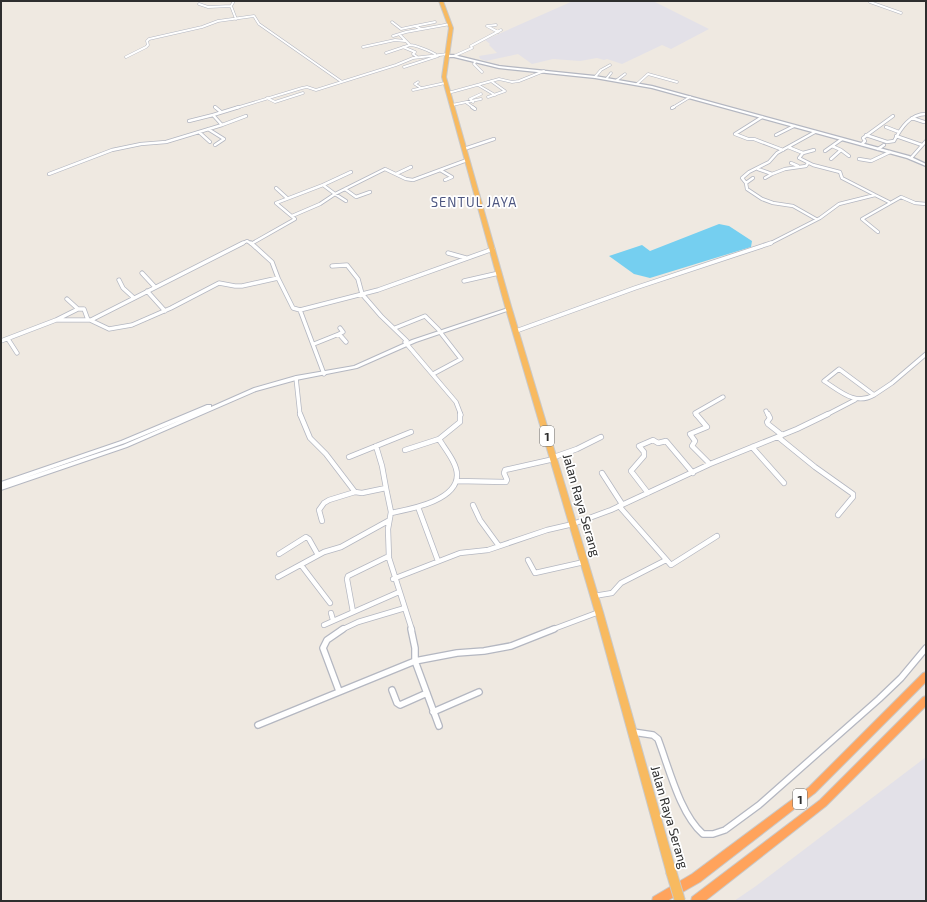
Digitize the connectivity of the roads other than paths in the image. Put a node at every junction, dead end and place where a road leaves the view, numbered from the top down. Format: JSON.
{"nodes":[{"id":1,"x":234,"y":1,"type":"edge"},
{"id":2,"x":441,"y":1,"type":"edge"},
{"id":3,"x":871,"y":1,"type":"edge"},
{"id":4,"x":199,"y":4,"type":"dead end"},
{"id":5,"x":231,"y":6,"type":"junction"},
{"id":6,"x":901,"y":13,"type":"dead end"},
{"id":7,"x":236,"y":19,"type":"junction"},
{"id":8,"x":392,"y":22,"type":"dead end"},
{"id":9,"x":435,"y":22,"type":"dead end"},
{"id":10,"x":450,"y":24,"type":"junction"},
{"id":11,"x":496,"y":25,"type":"dead end"},
{"id":12,"x":416,"y":26,"type":"junction"},
{"id":13,"x":421,"y":30,"type":"junction"},
{"id":14,"x":501,"y":30,"type":"dead end"},
{"id":15,"x":498,"y":32,"type":"junction"},
{"id":16,"x":400,"y":35,"type":"junction"},
{"id":17,"x":393,"y":36,"type":"dead end"},
{"id":18,"x":405,"y":41,"type":"junction"},
{"id":19,"x":410,"y":45,"type":"junction"},
{"id":20,"x":363,"y":47,"type":"dead end"},
{"id":21,"x":403,"y":47,"type":"junction"},
{"id":22,"x":386,"y":53,"type":"dead end"},
{"id":23,"x":435,"y":55,"type":"junction"},
{"id":24,"x":447,"y":55,"type":"junction"},
{"id":25,"x":126,"y":57,"type":"dead end"},
{"id":26,"x":417,"y":57,"type":"junction"},
{"id":27,"x":475,"y":62,"type":"junction"},
{"id":28,"x":610,"y":65,"type":"dead end"},
{"id":29,"x":404,"y":67,"type":"dead end"},
{"id":30,"x":544,"y":71,"type":"junction"},
{"id":31,"x":482,"y":72,"type":"dead end"},
{"id":32,"x":611,"y":74,"type":"dead end"},
{"id":33,"x":625,"y":74,"type":"dead end"},
{"id":34,"x":596,"y":77,"type":"junction"},
{"id":35,"x":607,"y":78,"type":"junction"},
{"id":36,"x":617,"y":80,"type":"junction"},
{"id":37,"x":477,"y":81,"type":"dead end"},
{"id":38,"x":491,"y":81,"type":"junction"},
{"id":39,"x":342,"y":82,"type":"junction"},
{"id":40,"x":418,"y":82,"type":"dead end"},
{"id":41,"x":469,"y":82,"type":"dead end"},
{"id":42,"x":677,"y":82,"type":"dead end"},
{"id":43,"x":445,"y":83,"type":"junction"},
{"id":44,"x":482,"y":84,"type":"junction"},
{"id":45,"x":638,"y":84,"type":"junction"},
{"id":46,"x":478,"y":85,"type":"junction"},
{"id":47,"x":474,"y":86,"type":"junction"},
{"id":48,"x":421,"y":88,"type":"junction"},
{"id":49,"x":413,"y":90,"type":"dead end"},
{"id":50,"x":303,"y":93,"type":"dead end"},
{"id":51,"x":448,"y":93,"type":"junction"},
{"id":52,"x":481,"y":94,"type":"dead end"},
{"id":53,"x":494,"y":95,"type":"junction"},
{"id":54,"x":488,"y":97,"type":"dead end"},
{"id":55,"x":690,"y":97,"type":"junction"},
{"id":56,"x":268,"y":98,"type":"junction"},
{"id":57,"x":481,"y":99,"type":"dead end"},
{"id":58,"x":473,"y":102,"type":"junction"},
{"id":59,"x":467,"y":103,"type":"junction"},
{"id":60,"x":452,"y":105,"type":"junction"},
{"id":61,"x":215,"y":107,"type":"dead end"},
{"id":62,"x":672,"y":108,"type":"dead end"},
{"id":63,"x":475,"y":109,"type":"dead end"},
{"id":64,"x":221,"y":112,"type":"junction"},
{"id":65,"x":926,"y":114,"type":"edge"},
{"id":66,"x":213,"y":115,"type":"junction"},
{"id":67,"x":246,"y":116,"type":"dead end"},
{"id":68,"x":893,"y":116,"type":"dead end"},
{"id":69,"x":762,"y":118,"type":"junction"},
{"id":70,"x":912,"y":118,"type":"junction"},
{"id":71,"x":189,"y":121,"type":"dead end"},
{"id":72,"x":925,"y":122,"type":"edge"},
{"id":73,"x":222,"y":125,"type":"junction"},
{"id":74,"x":794,"y":126,"type":"junction"},
{"id":75,"x":886,"y":127,"type":"dead end"},
{"id":76,"x":208,"y":129,"type":"junction"},
{"id":77,"x":199,"y":132,"type":"junction"},
{"id":78,"x":815,"y":132,"type":"junction"},
{"id":79,"x":899,"y":132,"type":"junction"},
{"id":80,"x":776,"y":135,"type":"dead end"},
{"id":81,"x":866,"y":135,"type":"junction"},
{"id":82,"x":896,"y":136,"type":"junction"},
{"id":83,"x":494,"y":139,"type":"dead end"},
{"id":84,"x":842,"y":139,"type":"junction"},
{"id":85,"x":894,"y":141,"type":"junction"},
{"id":86,"x":926,"y":141,"type":"edge"},
{"id":87,"x":210,"y":142,"type":"dead end"},
{"id":88,"x":898,"y":143,"type":"dead end"},
{"id":89,"x":862,"y":144,"type":"junction"},
{"id":90,"x":215,"y":145,"type":"dead end"},
{"id":91,"x":884,"y":145,"type":"dead end"},
{"id":92,"x":922,"y":145,"type":"junction"},
{"id":93,"x":832,"y":146,"type":"junction"},
{"id":94,"x":788,"y":147,"type":"junction"},
{"id":95,"x":878,"y":148,"type":"junction"},
{"id":96,"x":464,"y":149,"type":"junction"},
{"id":97,"x":783,"y":150,"type":"junction"},
{"id":98,"x":814,"y":150,"type":"dead end"},
{"id":99,"x":841,"y":150,"type":"junction"},
{"id":100,"x":825,"y":151,"type":"dead end"},
{"id":101,"x":890,"y":152,"type":"junction"},
{"id":102,"x":803,"y":153,"type":"junction"},
{"id":103,"x":849,"y":156,"type":"dead end"},
{"id":104,"x":911,"y":158,"type":"junction"},
{"id":105,"x":831,"y":159,"type":"dead end"},
{"id":106,"x":859,"y":159,"type":"dead end"},
{"id":107,"x":467,"y":160,"type":"junction"},
{"id":108,"x":791,"y":163,"type":"dead end"},
{"id":109,"x":808,"y":163,"type":"junction"},
{"id":110,"x":926,"y":165,"type":"edge"},
{"id":111,"x":798,"y":166,"type":"junction"},
{"id":112,"x":411,"y":167,"type":"dead end"},
{"id":113,"x":758,"y":169,"type":"junction"},
{"id":114,"x":440,"y":170,"type":"junction"},
{"id":115,"x":351,"y":172,"type":"dead end"},
{"id":116,"x":48,"y":174,"type":"dead end"},
{"id":117,"x":396,"y":174,"type":"junction"},
{"id":118,"x":772,"y":174,"type":"junction"},
{"id":119,"x":753,"y":178,"type":"dead end"},
{"id":120,"x":765,"y":178,"type":"dead end"},
{"id":121,"x":445,"y":180,"type":"dead end"},
{"id":122,"x":746,"y":183,"type":"junction"},
{"id":123,"x":323,"y":185,"type":"junction"},
{"id":124,"x":276,"y":188,"type":"dead end"},
{"id":125,"x":345,"y":189,"type":"junction"},
{"id":126,"x":370,"y":192,"type":"dead end"},
{"id":127,"x":335,"y":194,"type":"junction"},
{"id":128,"x":876,"y":195,"type":"junction"},
{"id":129,"x":287,"y":198,"type":"junction"},
{"id":130,"x":346,"y":201,"type":"dead end"},
{"id":131,"x":889,"y":202,"type":"junction"},
{"id":132,"x":926,"y":204,"type":"edge"},
{"id":133,"x":292,"y":216,"type":"junction"},
{"id":134,"x":816,"y":220,"type":"junction"},
{"id":135,"x":878,"y":232,"type":"dead end"},
{"id":136,"x":250,"y":243,"type":"junction"},
{"id":137,"x":493,"y":249,"type":"junction"},
{"id":138,"x":448,"y":253,"type":"dead end"},
{"id":139,"x":466,"y":258,"type":"junction"},
{"id":140,"x":332,"y":266,"type":"dead end"},
{"id":141,"x":142,"y":273,"type":"dead end"},
{"id":142,"x":499,"y":273,"type":"junction"},
{"id":143,"x":278,"y":278,"type":"junction"},
{"id":144,"x":119,"y":280,"type":"dead end"},
{"id":145,"x":464,"y":281,"type":"dead end"},
{"id":146,"x":155,"y":287,"type":"junction"},
{"id":147,"x":147,"y":291,"type":"junction"},
{"id":148,"x":362,"y":294,"type":"junction"},
{"id":149,"x":134,"y":298,"type":"junction"},
{"id":150,"x":67,"y":299,"type":"dead end"},
{"id":151,"x":509,"y":308,"type":"junction"},
{"id":152,"x":78,"y":309,"type":"junction"},
{"id":153,"x":300,"y":310,"type":"junction"},
{"id":154,"x":165,"y":311,"type":"junction"},
{"id":155,"x":56,"y":320,"type":"junction"},
{"id":156,"x":89,"y":320,"type":"junction"},
{"id":157,"x":340,"y":328,"type":"dead end"},
{"id":158,"x":395,"y":328,"type":"junction"},
{"id":159,"x":439,"y":331,"type":"junction"},
{"id":160,"x":516,"y":331,"type":"junction"},
{"id":161,"x":339,"y":334,"type":"junction"},
{"id":162,"x":8,"y":339,"type":"junction"},
{"id":163,"x":1,"y":342,"type":"edge"},
{"id":164,"x":346,"y":342,"type":"dead end"},
{"id":165,"x":406,"y":343,"type":"junction"},
{"id":166,"x":314,"y":344,"type":"junction"},
{"id":167,"x":17,"y":353,"type":"dead end"},
{"id":168,"x":926,"y":354,"type":"edge"},
{"id":169,"x":324,"y":372,"type":"junction"},
{"id":170,"x":432,"y":374,"type":"junction"},
{"id":171,"x":296,"y":378,"type":"junction"},
{"id":172,"x":875,"y":395,"type":"junction"},
{"id":173,"x":723,"y":397,"type":"dead end"},
{"id":174,"x":855,"y":400,"type":"junction"},
{"id":175,"x":766,"y":412,"type":"dead end"},
{"id":176,"x":411,"y":432,"type":"dead end"},
{"id":177,"x":780,"y":436,"type":"junction"},
{"id":178,"x":601,"y":437,"type":"dead end"},
{"id":179,"x":439,"y":439,"type":"junction"},
{"id":180,"x":376,"y":446,"type":"junction"},
{"id":181,"x":752,"y":447,"type":"junction"},
{"id":182,"x":405,"y":450,"type":"dead end"},
{"id":183,"x":349,"y":457,"type":"dead end"},
{"id":184,"x":554,"y":458,"type":"junction"},
{"id":185,"x":710,"y":464,"type":"junction"},
{"id":186,"x":693,"y":473,"type":"junction"},
{"id":187,"x":602,"y":474,"type":"dead end"},
{"id":188,"x":456,"y":482,"type":"junction"},
{"id":189,"x":784,"y":483,"type":"dead end"},
{"id":190,"x":1,"y":484,"type":"edge"},
{"id":191,"x":1,"y":488,"type":"edge"},
{"id":192,"x":386,"y":488,"type":"junction"},
{"id":193,"x":355,"y":492,"type":"junction"},
{"id":194,"x":648,"y":493,"type":"junction"},
{"id":195,"x":473,"y":505,"type":"dead end"},
{"id":196,"x":620,"y":505,"type":"junction"},
{"id":197,"x":418,"y":507,"type":"junction"},
{"id":198,"x":391,"y":513,"type":"junction"},
{"id":199,"x":838,"y":515,"type":"dead end"},
{"id":200,"x":322,"y":521,"type":"dead end"},
{"id":201,"x":388,"y":521,"type":"junction"},
{"id":202,"x":573,"y":524,"type":"junction"},
{"id":203,"x":717,"y":536,"type":"dead end"},
{"id":204,"x":499,"y":546,"type":"junction"},
{"id":205,"x":279,"y":554,"type":"dead end"},
{"id":206,"x":318,"y":555,"type":"junction"},
{"id":207,"x":389,"y":556,"type":"junction"},
{"id":208,"x":438,"y":560,"type":"junction"},
{"id":209,"x":528,"y":560,"type":"dead end"},
{"id":210,"x":666,"y":560,"type":"junction"},
{"id":211,"x":584,"y":562,"type":"junction"},
{"id":212,"x":301,"y":565,"type":"junction"},
{"id":213,"x":278,"y":577,"type":"dead end"},
{"id":214,"x":393,"y":579,"type":"junction"},
{"id":215,"x":399,"y":592,"type":"junction"},
{"id":216,"x":594,"y":596,"type":"junction"},
{"id":217,"x":330,"y":603,"type":"dead end"},
{"id":218,"x":405,"y":608,"type":"junction"},
{"id":219,"x":353,"y":612,"type":"junction"},
{"id":220,"x":599,"y":612,"type":"junction"},
{"id":221,"x":331,"y":613,"type":"dead end"},
{"id":222,"x":333,"y":620,"type":"junction"},
{"id":223,"x":324,"y":625,"type":"dead end"},
{"id":224,"x":926,"y":648,"type":"edge"},
{"id":225,"x":415,"y":660,"type":"junction"},
{"id":226,"x":926,"y":676,"type":"edge"},
{"id":227,"x":392,"y":690,"type":"dead end"},
{"id":228,"x":340,"y":691,"type":"junction"},
{"id":229,"x":479,"y":692,"type":"dead end"},
{"id":230,"x":427,"y":693,"type":"junction"},
{"id":231,"x":926,"y":700,"type":"edge"},
{"id":232,"x":433,"y":712,"type":"junction"},
{"id":233,"x":258,"y":725,"type":"dead end"},
{"id":234,"x":439,"y":726,"type":"dead end"},
{"id":235,"x":632,"y":732,"type":"junction"},
{"id":236,"x":657,"y":901,"type":"edge"},
{"id":237,"x":680,"y":901,"type":"edge"},
{"id":238,"x":696,"y":901,"type":"edge"}],
"edges":[{"from":1,"to":5,"type":"street"},
{"from":2,"to":10,"type":"highway","name":"Jalan Raya Serang","number":"1"},
{"from":3,"to":6,"type":"street"},
{"from":4,"to":5,"type":"street"},
{"from":5,"to":7,"type":"street"},
{"from":7,"to":25,"type":"street"},
{"from":7,"to":39,"type":"street"},
{"from":8,"to":12,"type":"street"},
{"from":9,"to":12,"type":"street"},
{"from":10,"to":13,"type":"street"},
{"from":10,"to":24,"type":"highway","name":"Jalan Raya Serang","number":"1"},
{"from":11,"to":15,"type":"street"},
{"from":12,"to":13,"type":"street"},
{"from":13,"to":16,"type":"street"},
{"from":14,"to":15,"type":"street"},
{"from":15,"to":24,"type":"street"},
{"from":16,"to":17,"type":"street"},
{"from":16,"to":18,"type":"street"},
{"from":18,"to":19,"type":"street"},
{"from":18,"to":20,"type":"street"},
{"from":19,"to":21,"type":"street"},
{"from":19,"to":23,"type":"street"},
{"from":21,"to":22,"type":"street"},
{"from":21,"to":26,"type":"street"},
{"from":23,"to":24,"type":"street"},
{"from":23,"to":26,"type":"street"},
{"from":24,"to":27,"type":"main road"},
{"from":24,"to":29,"type":"street"},
{"from":24,"to":43,"type":"highway","name":"Jalan Raya Serang","number":"1"},
{"from":26,"to":39,"type":"street"},
{"from":27,"to":30,"type":"main road"},
{"from":27,"to":31,"type":"street"},
{"from":28,"to":34,"type":"street"},
{"from":30,"to":34,"type":"main road"},
{"from":30,"to":38,"type":"street"},
{"from":32,"to":35,"type":"street"},
{"from":33,"to":36,"type":"street"},
{"from":34,"to":35,"type":"main road"},
{"from":35,"to":36,"type":"main road"},
{"from":36,"to":45,"type":"main road"},
{"from":37,"to":44,"type":"street"},
{"from":38,"to":44,"type":"street"},
{"from":38,"to":53,"type":"street"},
{"from":39,"to":56,"type":"street"},
{"from":40,"to":48,"type":"street"},
{"from":41,"to":47,"type":"street"},
{"from":42,"to":45,"type":"street"},
{"from":43,"to":48,"type":"street"},
{"from":43,"to":51,"type":"highway","name":"Jalan Raya Serang","number":"1"},
{"from":44,"to":46,"type":"street"},
{"from":45,"to":55,"type":"main road"},
{"from":46,"to":47,"type":"street"},
{"from":46,"to":53,"type":"street"},
{"from":47,"to":51,"type":"street"},
{"from":48,"to":49,"type":"street"},
{"from":50,"to":56,"type":"street"},
{"from":51,"to":60,"type":"highway","name":"Jalan Raya Serang","number":"1"},
{"from":52,"to":58,"type":"street"},
{"from":53,"to":54,"type":"street"},
{"from":55,"to":62,"type":"street"},
{"from":55,"to":69,"type":"main road"},
{"from":56,"to":64,"type":"street"},
{"from":57,"to":58,"type":"street"},
{"from":58,"to":59,"type":"street"},
{"from":59,"to":60,"type":"street"},
{"from":59,"to":63,"type":"street"},
{"from":60,"to":96,"type":"highway","name":"Jalan Raya Serang","number":"1"},
{"from":61,"to":64,"type":"street"},
{"from":64,"to":66,"type":"street"},
{"from":65,"to":70,"type":"street"},
{"from":66,"to":71,"type":"street"},
{"from":66,"to":73,"type":"street"},
{"from":67,"to":73,"type":"street"},
{"from":68,"to":81,"type":"street"},
{"from":69,"to":74,"type":"main road"},
{"from":69,"to":97,"type":"street"},
{"from":70,"to":72,"type":"street"},
{"from":70,"to":79,"type":"street"},
{"from":73,"to":76,"type":"street"},
{"from":74,"to":78,"type":"main road"},
{"from":74,"to":80,"type":"street"},
{"from":75,"to":79,"type":"street"},
{"from":76,"to":77,"type":"street"},
{"from":76,"to":90,"type":"street"},
{"from":77,"to":87,"type":"street"},
{"from":77,"to":116,"type":"street"},
{"from":78,"to":84,"type":"main road"},
{"from":78,"to":94,"type":"street"},
{"from":79,"to":82,"type":"street"},
{"from":81,"to":85,"type":"street"},
{"from":81,"to":89,"type":"street"},
{"from":82,"to":85,"type":"street"},
{"from":82,"to":92,"type":"street"},
{"from":83,"to":96,"type":"street"},
{"from":84,"to":89,"type":"main road"},
{"from":84,"to":93,"type":"street"},
{"from":85,"to":88,"type":"street"},
{"from":86,"to":92,"type":"street"},
{"from":89,"to":95,"type":"main road"},
{"from":91,"to":95,"type":"street"},
{"from":92,"to":104,"type":"street"},
{"from":93,"to":99,"type":"street"},
{"from":93,"to":100,"type":"street"},
{"from":94,"to":97,"type":"street"},
{"from":94,"to":102,"type":"street"},
{"from":95,"to":101,"type":"main road"},
{"from":96,"to":107,"type":"highway","name":"Jalan Raya Serang","number":"1"},
{"from":97,"to":113,"type":"street"},
{"from":98,"to":102,"type":"street"},
{"from":99,"to":103,"type":"street"},
{"from":99,"to":105,"type":"street"},
{"from":101,"to":104,"type":"main road"},
{"from":101,"to":106,"type":"street"},
{"from":102,"to":109,"type":"street"},
{"from":104,"to":110,"type":"main road"},
{"from":107,"to":114,"type":"street"},
{"from":107,"to":137,"type":"highway","name":"Jalan Raya Serang","number":"1"},
{"from":108,"to":111,"type":"street"},
{"from":109,"to":111,"type":"street"},
{"from":109,"to":128,"type":"street"},
{"from":111,"to":118,"type":"street"},
{"from":112,"to":117,"type":"street"},
{"from":113,"to":118,"type":"street"},
{"from":113,"to":122,"type":"street"},
{"from":114,"to":117,"type":"street"},
{"from":114,"to":121,"type":"street"},
{"from":115,"to":123,"type":"street"},
{"from":117,"to":125,"type":"street"},
{"from":118,"to":120,"type":"street"},
{"from":119,"to":122,"type":"street"},
{"from":122,"to":134,"type":"street"},
{"from":123,"to":127,"type":"street"},
{"from":123,"to":129,"type":"street"},
{"from":124,"to":129,"type":"street"},
{"from":125,"to":126,"type":"street"},
{"from":125,"to":127,"type":"street"},
{"from":127,"to":130,"type":"street"},
{"from":127,"to":133,"type":"street"},
{"from":128,"to":131,"type":"street"},
{"from":128,"to":134,"type":"street"},
{"from":129,"to":133,"type":"street"},
{"from":131,"to":132,"type":"street"},
{"from":131,"to":135,"type":"street"},
{"from":133,"to":136,"type":"street"},
{"from":134,"to":160,"type":"street"},
{"from":136,"to":143,"type":"street"},
{"from":136,"to":146,"type":"street"},
{"from":137,"to":139,"type":"street"},
{"from":137,"to":142,"type":"highway","name":"Jalan Raya Serang","number":"1"},
{"from":138,"to":139,"type":"street"},
{"from":139,"to":148,"type":"street"},
{"from":140,"to":148,"type":"street"},
{"from":141,"to":146,"type":"street"},
{"from":142,"to":145,"type":"street"},
{"from":142,"to":151,"type":"highway","name":"Jalan Raya Serang","number":"1"},
{"from":143,"to":153,"type":"street"},
{"from":143,"to":154,"type":"street"},
{"from":144,"to":149,"type":"street"},
{"from":146,"to":147,"type":"street"},
{"from":147,"to":149,"type":"street"},
{"from":147,"to":154,"type":"street"},
{"from":148,"to":153,"type":"street"},
{"from":148,"to":158,"type":"street"},
{"from":149,"to":156,"type":"street"},
{"from":150,"to":152,"type":"street"},
{"from":151,"to":159,"type":"street"},
{"from":151,"to":160,"type":"highway","name":"Jalan Raya Serang","number":"1"},
{"from":152,"to":155,"type":"street"},
{"from":152,"to":156,"type":"street"},
{"from":153,"to":166,"type":"street"},
{"from":154,"to":156,"type":"street"},
{"from":155,"to":156,"type":"street"},
{"from":155,"to":162,"type":"street"},
{"from":157,"to":161,"type":"street"},
{"from":158,"to":159,"type":"street"},
{"from":158,"to":165,"type":"street"},
{"from":159,"to":165,"type":"street"},
{"from":159,"to":170,"type":"street"},
{"from":160,"to":184,"type":"highway","name":"Jalan Raya Serang","number":"1"},
{"from":161,"to":164,"type":"street"},
{"from":161,"to":166,"type":"street"},
{"from":162,"to":163,"type":"street"},
{"from":162,"to":167,"type":"street"},
{"from":165,"to":169,"type":"street"},
{"from":165,"to":170,"type":"street"},
{"from":166,"to":169,"type":"street"},
{"from":168,"to":172,"type":"street"},
{"from":169,"to":171,"type":"street"},
{"from":169,"to":190,"type":"street"},
{"from":170,"to":179,"type":"street"},
{"from":171,"to":191,"type":"street"},
{"from":171,"to":193,"type":"street"},
{"from":172,"to":174,"type":"street"},
{"from":172,"to":174,"type":"street"},
{"from":173,"to":185,"type":"street"},
{"from":174,"to":177,"type":"street"},
{"from":175,"to":177,"type":"street"},
{"from":176,"to":180,"type":"street"},
{"from":177,"to":181,"type":"street"},
{"from":177,"to":199,"type":"street"},
{"from":178,"to":184,"type":"street"},
{"from":179,"to":182,"type":"street"},
{"from":179,"to":188,"type":"street"},
{"from":180,"to":183,"type":"street"},
{"from":180,"to":192,"type":"street"},
{"from":181,"to":185,"type":"street"},
{"from":181,"to":189,"type":"street"},
{"from":184,"to":188,"type":"street"},
{"from":184,"to":202,"type":"highway","name":"Jalan Raya Serang","number":"1"},
{"from":185,"to":186,"type":"street"},
{"from":186,"to":194,"type":"street"},
{"from":186,"to":194,"type":"street"},
{"from":187,"to":196,"type":"street"},
{"from":188,"to":197,"type":"street"},
{"from":192,"to":193,"type":"street"},
{"from":192,"to":198,"type":"street"},
{"from":193,"to":200,"type":"street"},
{"from":194,"to":196,"type":"street"},
{"from":195,"to":204,"type":"street"},
{"from":196,"to":202,"type":"street"},
{"from":196,"to":210,"type":"street"},
{"from":197,"to":198,"type":"street"},
{"from":197,"to":208,"type":"street"},
{"from":198,"to":201,"type":"street"},
{"from":201,"to":206,"type":"street"},
{"from":201,"to":207,"type":"street"},
{"from":202,"to":204,"type":"street"},
{"from":202,"to":211,"type":"highway","name":"Jalan Raya Serang","number":"1"},
{"from":203,"to":210,"type":"street"},
{"from":204,"to":208,"type":"street"},
{"from":205,"to":206,"type":"street"},
{"from":206,"to":212,"type":"street"},
{"from":207,"to":214,"type":"street"},
{"from":207,"to":219,"type":"street"},
{"from":208,"to":214,"type":"street"},
{"from":209,"to":211,"type":"street"},
{"from":210,"to":216,"type":"street"},
{"from":211,"to":216,"type":"highway","name":"Jalan Raya Serang","number":"1"},
{"from":212,"to":213,"type":"street"},
{"from":212,"to":217,"type":"street"},
{"from":214,"to":215,"type":"street"},
{"from":215,"to":218,"type":"street"},
{"from":215,"to":219,"type":"street"},
{"from":216,"to":220,"type":"highway","name":"Jalan Raya Serang","number":"1"},
{"from":218,"to":225,"type":"street"},
{"from":218,"to":228,"type":"street"},
{"from":219,"to":222,"type":"street"},
{"from":220,"to":225,"type":"street"},
{"from":220,"to":235,"type":"highway","name":"Jalan Raya Serang","number":"1"},
{"from":221,"to":222,"type":"street"},
{"from":222,"to":223,"type":"street"},
{"from":224,"to":235,"type":"street"},
{"from":225,"to":228,"type":"street"},
{"from":225,"to":230,"type":"street"},
{"from":226,"to":236,"type":"highway","number":"1"},
{"from":227,"to":230,"type":"street"},
{"from":228,"to":233,"type":"street"},
{"from":229,"to":232,"type":"street"},
{"from":230,"to":232,"type":"street"},
{"from":231,"to":238,"type":"highway","number":"1"},
{"from":232,"to":234,"type":"street"},
{"from":235,"to":237,"type":"highway","name":"Jalan Raya Serang","number":"1","bridge":true}]}
